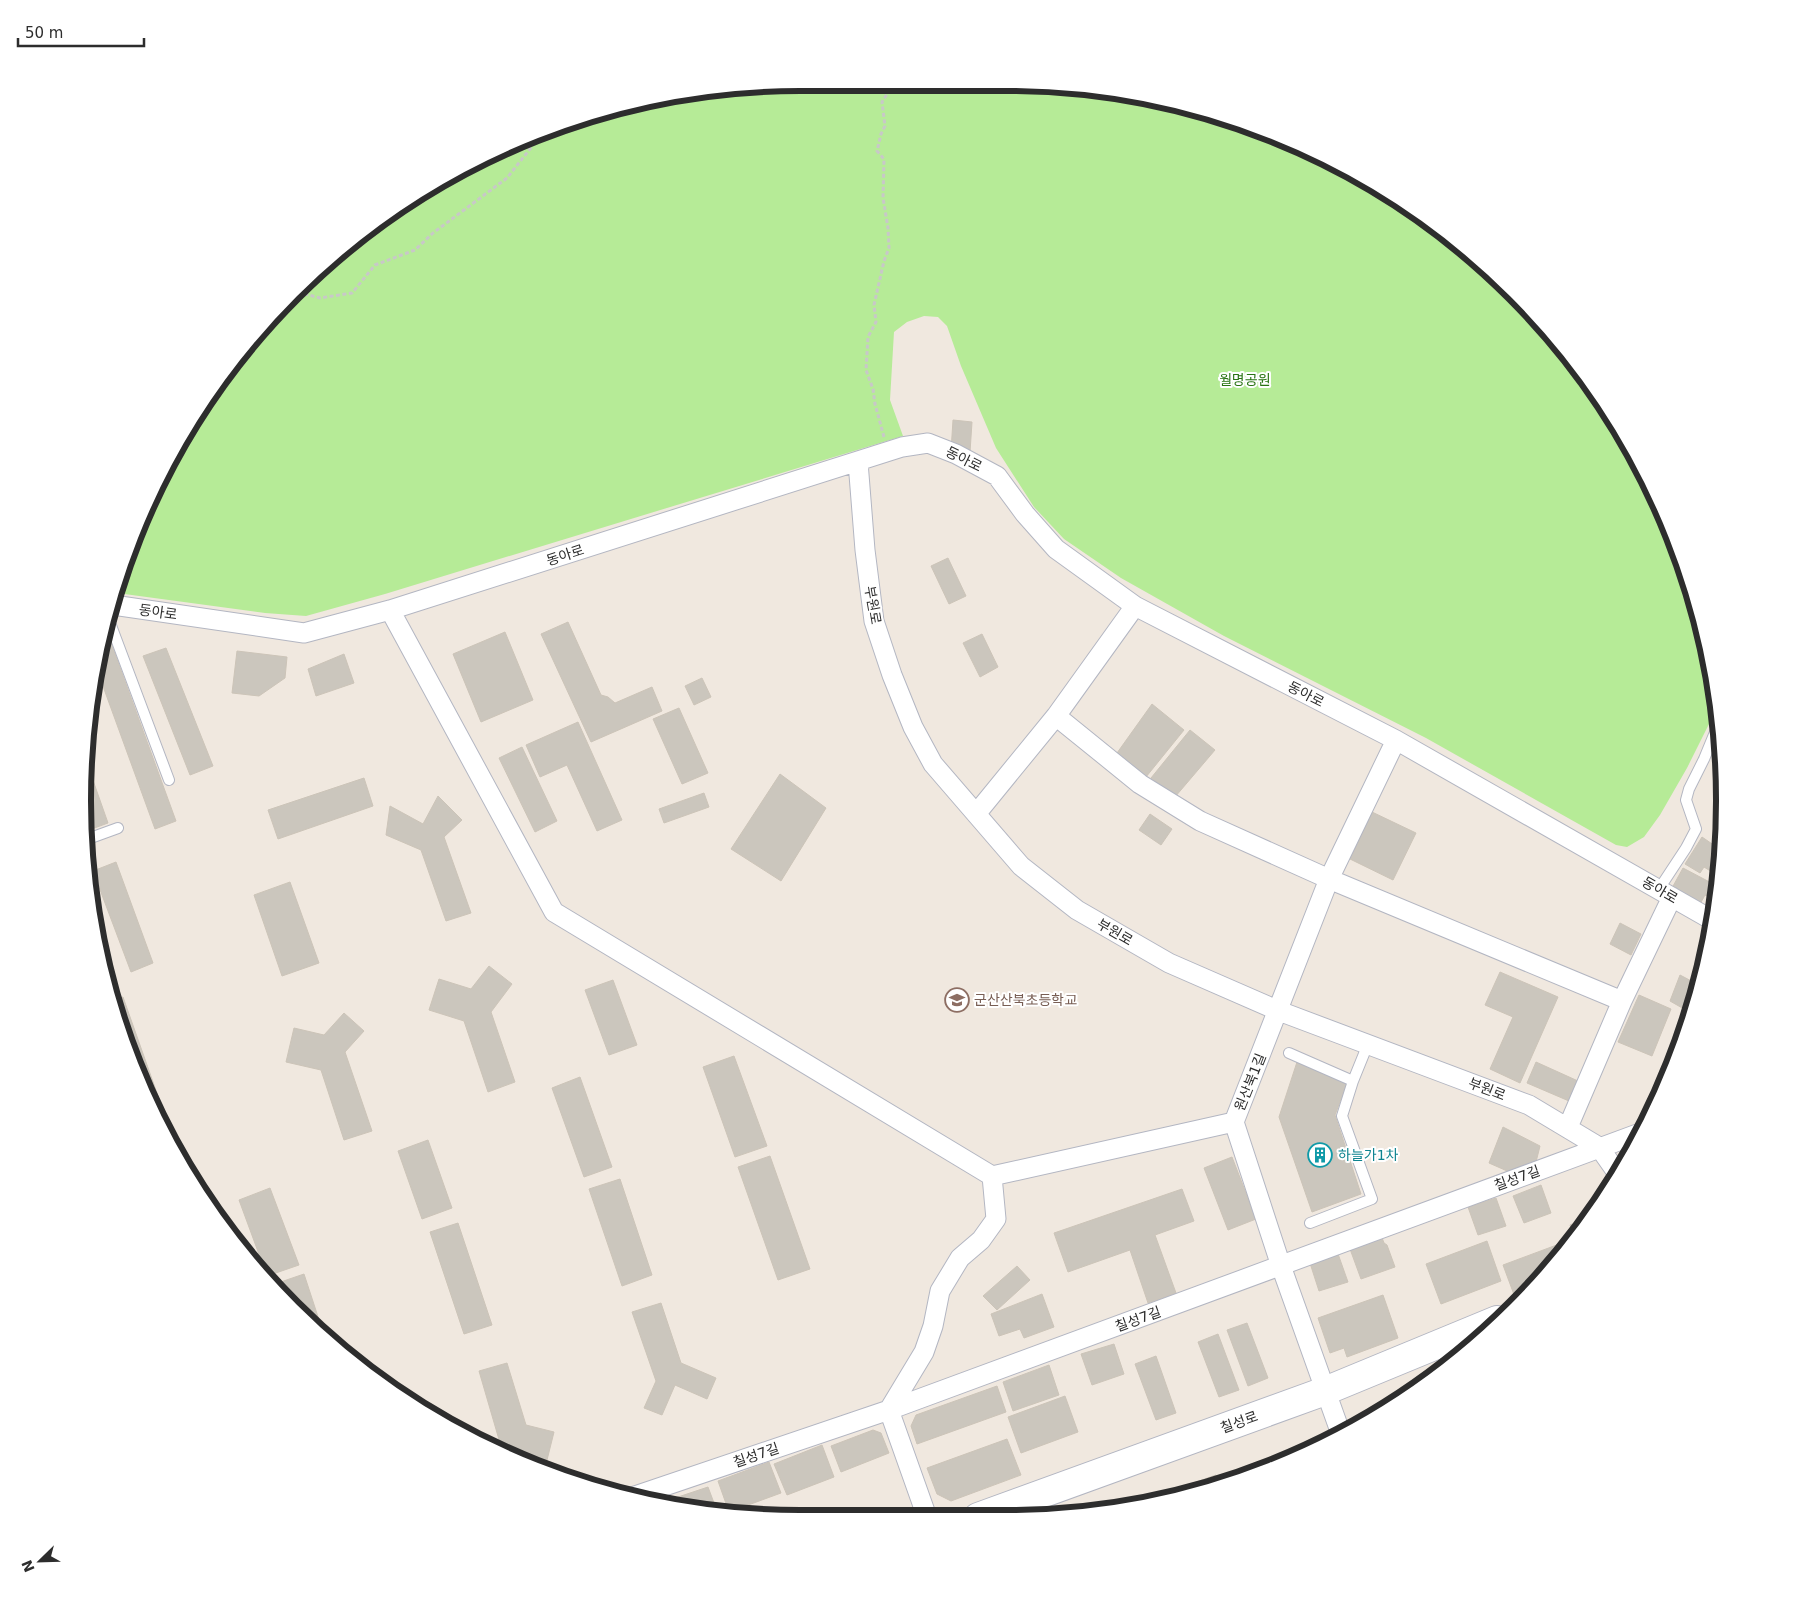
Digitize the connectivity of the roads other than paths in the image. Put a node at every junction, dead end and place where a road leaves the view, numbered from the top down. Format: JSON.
{"nodes":[{"id":1,"x":858,"y":462,"type":"junction"},
{"id":2,"x":119,"y":606,"type":"edge"},
{"id":3,"x":1135,"y":606,"type":"junction"},
{"id":4,"x":390,"y":610,"type":"junction"},
{"id":5,"x":112,"y":629,"type":"edge"},
{"id":6,"x":1056,"y":716,"type":"junction"},
{"id":7,"x":1713,"y":738,"type":"edge"},
{"id":8,"x":1396,"y":740,"type":"junction"},
{"id":9,"x":169,"y":780,"type":"dead end"},
{"id":10,"x":976,"y":814,"type":"junction"},
{"id":11,"x":118,"y":828,"type":"dead end"},
{"id":12,"x":93,"y":837,"type":"edge"},
{"id":13,"x":1329,"y":879,"type":"junction"},
{"id":14,"x":1666,"y":893,"type":"junction"},
{"id":15,"x":1706,"y":916,"type":"edge"},
{"id":16,"x":1622,"y":1001,"type":"junction"},
{"id":17,"x":1279,"y":1011,"type":"junction"},
{"id":18,"x":1368,"y":1044,"type":"junction"},
{"id":19,"x":1289,"y":1053,"type":"dead end"},
{"id":20,"x":1353,"y":1081,"type":"junction"},
{"id":21,"x":1234,"y":1122,"type":"junction"},
{"id":22,"x":1568,"y":1127,"type":"junction"},
{"id":23,"x":1631,"y":1136,"type":"edge"},
{"id":24,"x":1599,"y":1147,"type":"junction"},
{"id":25,"x":1613,"y":1167,"type":"edge"},
{"id":26,"x":992,"y":1176,"type":"junction"},
{"id":27,"x":1310,"y":1223,"type":"dead end"},
{"id":28,"x":1281,"y":1266,"type":"junction"},
{"id":29,"x":1483,"y":1326,"type":"edge"},
{"id":30,"x":1325,"y":1391,"type":"junction"},
{"id":31,"x":890,"y":1410,"type":"junction"},
{"id":32,"x":1338,"y":1427,"type":"edge"},
{"id":33,"x":647,"y":1493,"type":"edge"},
{"id":34,"x":925,"y":1510,"type":"edge"},
{"id":35,"x":997,"y":1510,"type":"edge"}],
"edges":[{"from":1,"to":3,"type":"street","name":"동아로"},
{"from":1,"to":4,"type":"street","name":"동아로"},
{"from":1,"to":10,"type":"street","name":"부원로"},
{"from":2,"to":4,"type":"street","name":"동아로"},
{"from":3,"to":6,"type":"street"},
{"from":3,"to":8,"type":"street","name":"동아로"},
{"from":4,"to":26,"type":"street"},
{"from":5,"to":9,"type":"lane"},
{"from":6,"to":10,"type":"street"},
{"from":6,"to":13,"type":"street"},
{"from":7,"to":14,"type":"lane"},
{"from":8,"to":13,"type":"street","name":"원산북1길"},
{"from":8,"to":14,"type":"street","name":"동아로"},
{"from":10,"to":17,"type":"street","name":"부원로"},
{"from":11,"to":12,"type":"lane"},
{"from":13,"to":16,"type":"street"},
{"from":13,"to":17,"type":"street","name":"원산북1길"},
{"from":14,"to":15,"type":"street","name":"동아로"},
{"from":14,"to":16,"type":"street"},
{"from":16,"to":22,"type":"street"},
{"from":17,"to":18,"type":"street","name":"부원로"},
{"from":17,"to":21,"type":"street","name":"원산북1길"},
{"from":18,"to":20,"type":"lane"},
{"from":18,"to":22,"type":"street","name":"부원로"},
{"from":19,"to":20,"type":"lane"},
{"from":20,"to":27,"type":"lane"},
{"from":21,"to":26,"type":"street"},
{"from":21,"to":28,"type":"street","name":"원산북1길"},
{"from":22,"to":24,"type":"street","name":"부원로"},
{"from":23,"to":24,"type":"street","name":"칠성7길"},
{"from":24,"to":25,"type":"street","name":"부원로"},
{"from":24,"to":28,"type":"street","name":"칠성7길"},
{"from":26,"to":31,"type":"street"},
{"from":28,"to":30,"type":"street","name":"원산북1길"},
{"from":28,"to":31,"type":"street","name":"칠성7길"},
{"from":29,"to":30,"type":"street","name":"칠성로"},
{"from":30,"to":32,"type":"street","name":"원산북1길"},
{"from":30,"to":35,"type":"street","name":"칠성로"},
{"from":31,"to":33,"type":"street","name":"칠성7길"},
{"from":31,"to":34,"type":"street"}]}
